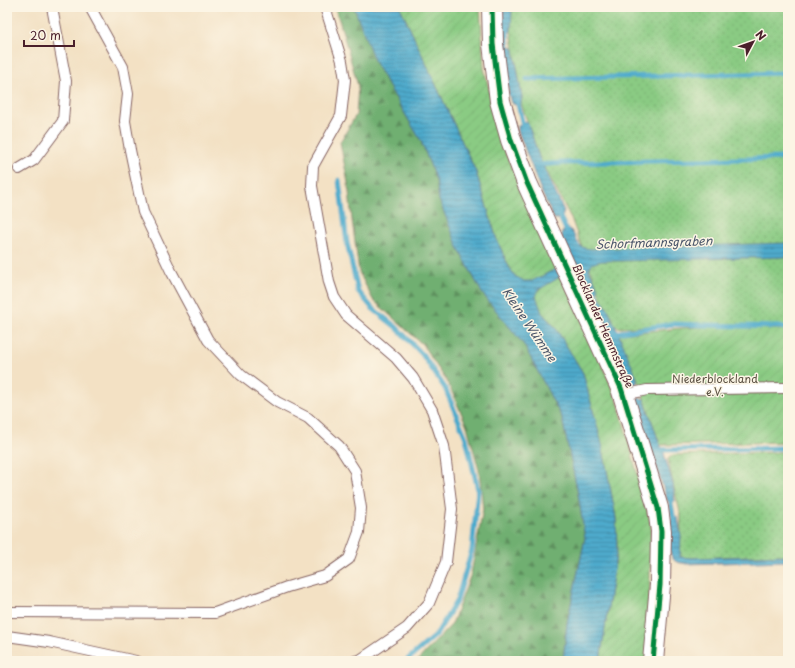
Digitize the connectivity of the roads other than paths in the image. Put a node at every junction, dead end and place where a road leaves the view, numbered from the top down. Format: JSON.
{"nodes":[{"id":1,"x":52,"y":7,"type":"edge"},
{"id":2,"x":90,"y":7,"type":"edge"},
{"id":3,"x":325,"y":7,"type":"edge"},
{"id":4,"x":492,"y":7,"type":"edge"},
{"id":5,"x":20,"y":169,"type":"dead end"},
{"id":6,"x":784,"y":388,"type":"dead end"},
{"id":7,"x":623,"y":395,"type":"junction"},
{"id":8,"x":7,"y":612,"type":"edge"},
{"id":9,"x":7,"y":636,"type":"edge"},
{"id":10,"x":136,"y":661,"type":"edge"},
{"id":11,"x":355,"y":661,"type":"edge"},
{"id":12,"x":653,"y":661,"type":"edge"}],
"edges":[{"from":1,"to":5,"type":"lane"},
{"from":2,"to":8,"type":"lane"},
{"from":3,"to":11,"type":"lane"},
{"from":4,"to":7,"type":"street","name":"Blocklander Hemmstraße"},
{"from":6,"to":7,"type":"lane"},
{"from":7,"to":12,"type":"street","name":"Blocklander Hemmstraße"},
{"from":9,"to":10,"type":"lane"}]}
